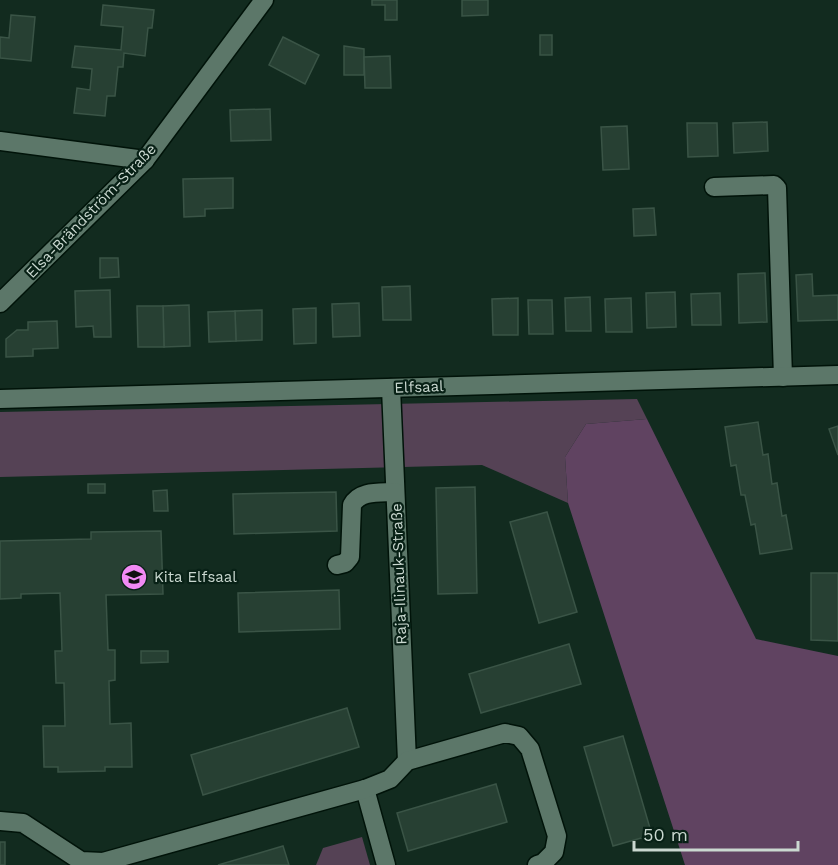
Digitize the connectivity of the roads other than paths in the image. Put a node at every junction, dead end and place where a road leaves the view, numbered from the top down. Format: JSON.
{"nodes":[{"id":1,"x":264,"y":0,"type":"edge"},
{"id":2,"x":0,"y":141,"type":"edge"},
{"id":3,"x":145,"y":159,"type":"junction"},
{"id":4,"x":714,"y":187,"type":"dead end"},
{"id":5,"x":0,"y":303,"type":"edge"},
{"id":6,"x":838,"y":375,"type":"edge"},
{"id":7,"x":783,"y":377,"type":"junction"},
{"id":8,"x":391,"y":388,"type":"junction"},
{"id":9,"x":0,"y":399,"type":"edge"},
{"id":10,"x":395,"y":492,"type":"junction"},
{"id":11,"x":338,"y":565,"type":"dead end"},
{"id":12,"x":407,"y":761,"type":"junction"},
{"id":13,"x":365,"y":789,"type":"junction"},
{"id":14,"x":0,"y":821,"type":"edge"},
{"id":15,"x":103,"y":864,"type":"edge"},
{"id":16,"x":386,"y":865,"type":"edge"},
{"id":17,"x":537,"y":865,"type":"edge"}],
"edges":[{"from":1,"to":3,"type":"street","name":"Elsa-Brändström-Straße"},
{"from":2,"to":3,"type":"street"},
{"from":3,"to":5,"type":"street","name":"Elsa-Brändström-Straße"},
{"from":4,"to":7,"type":"street"},
{"from":6,"to":7,"type":"street","name":"Elfsaal"},
{"from":7,"to":8,"type":"street","name":"Elfsaal"},
{"from":8,"to":9,"type":"street","name":"Elfsaal"},
{"from":8,"to":10,"type":"street","name":"Raja-Ilinauk-Straße"},
{"from":10,"to":11,"type":"street"},
{"from":10,"to":12,"type":"street","name":"Raja-Ilinauk-Straße"},
{"from":12,"to":13,"type":"street"},
{"from":12,"to":17,"type":"street"},
{"from":13,"to":15,"type":"street"},
{"from":13,"to":16,"type":"street"},
{"from":14,"to":15,"type":"street"}]}
